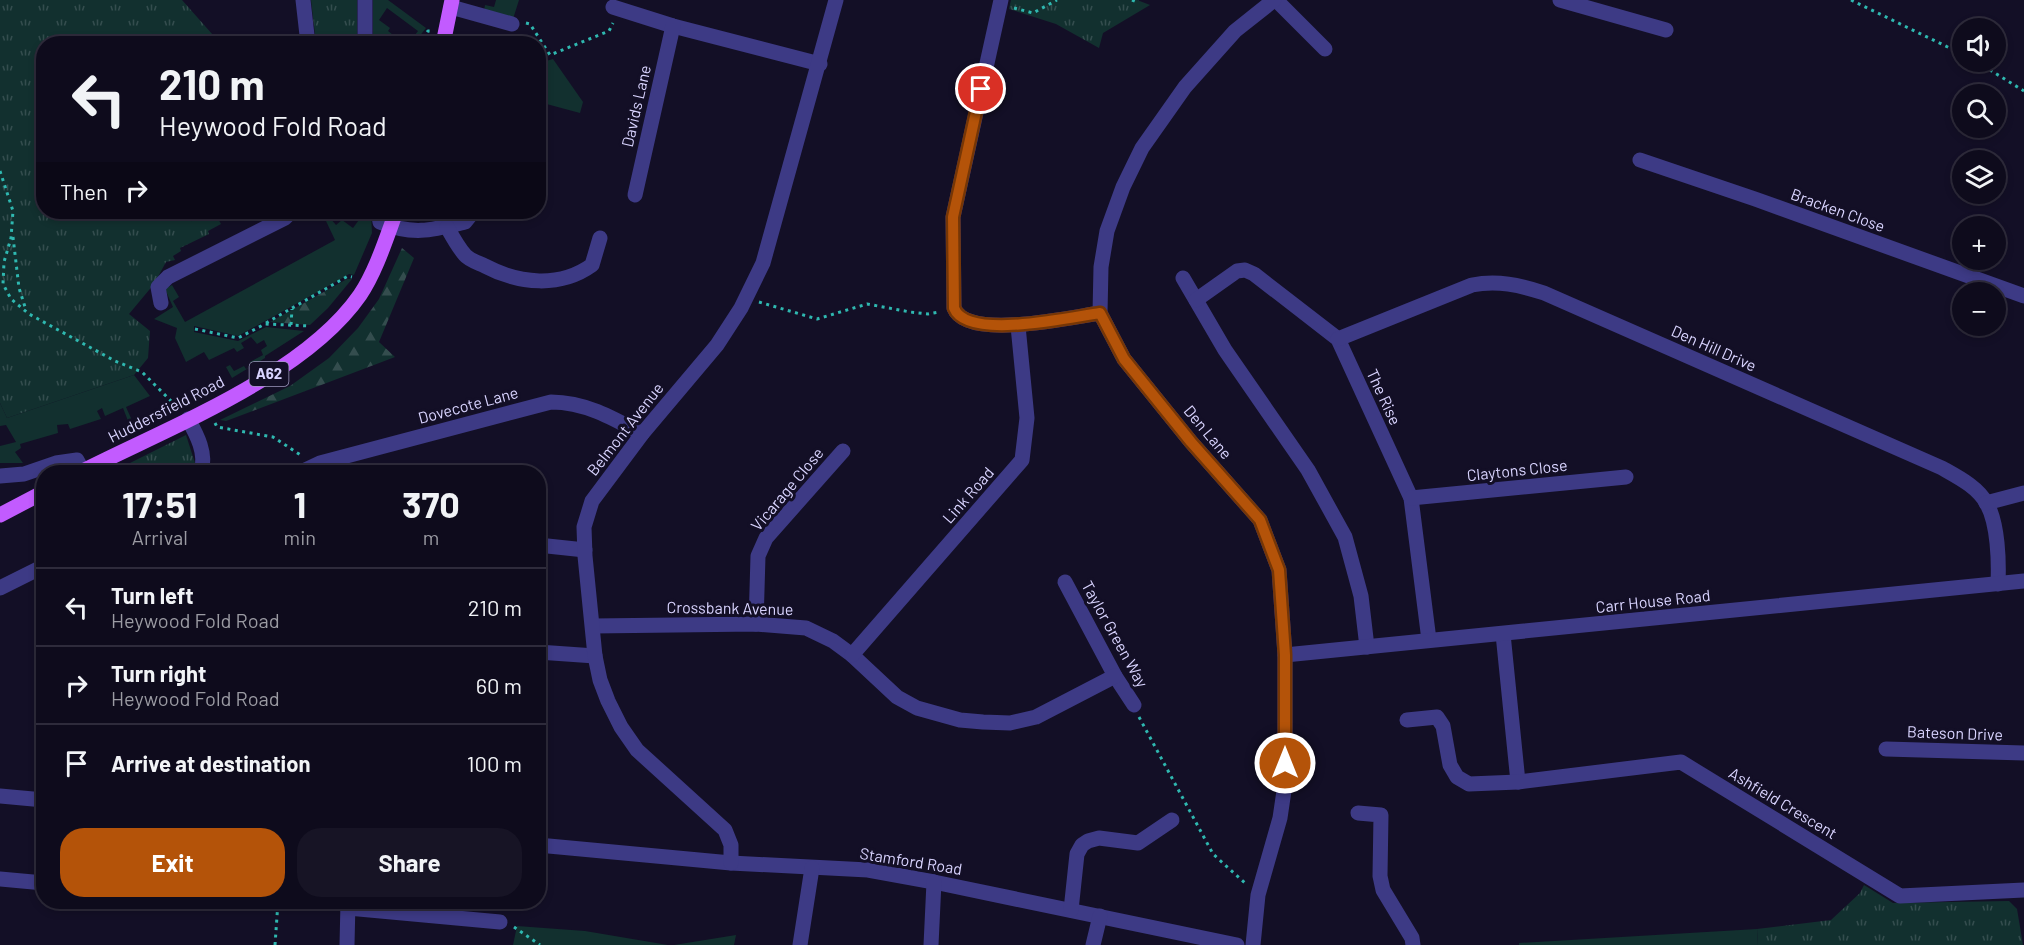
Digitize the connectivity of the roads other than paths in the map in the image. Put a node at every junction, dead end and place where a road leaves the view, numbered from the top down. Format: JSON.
{"nodes":[{"id":1,"x":303,"y":0,"type":"edge"},
{"id":2,"x":365,"y":0,"type":"edge"},
{"id":3,"x":836,"y":0,"type":"edge"},
{"id":4,"x":1275,"y":0,"type":"edge"},
{"id":5,"x":1560,"y":0,"type":"edge"},
{"id":6,"x":1001,"y":2,"type":"edge"},
{"id":7,"x":451,"y":3,"type":"edge"},
{"id":8,"x":618,"y":8,"type":"road end"},
{"id":9,"x":512,"y":24,"type":"road end"},
{"id":10,"x":673,"y":26,"type":"junction"},
{"id":11,"x":1666,"y":30,"type":"dead end"},
{"id":12,"x":307,"y":36,"type":"edge"},
{"id":13,"x":365,"y":36,"type":"edge"},
{"id":14,"x":439,"y":36,"type":"edge"},
{"id":15,"x":1325,"y":49,"type":"dead end"},
{"id":16,"x":820,"y":64,"type":"junction"},
{"id":17,"x":1640,"y":160,"type":"dead end"},
{"id":18,"x":635,"y":195,"type":"dead end"},
{"id":19,"x":283,"y":219,"type":"edge"},
{"id":20,"x":379,"y":219,"type":"edge"},
{"id":21,"x":393,"y":219,"type":"edge"},
{"id":22,"x":467,"y":219,"type":"edge"},
{"id":23,"x":390,"y":227,"type":"junction"},
{"id":24,"x":447,"y":227,"type":"junction"},
{"id":25,"x":600,"y":238,"type":"dead end"},
{"id":26,"x":1183,"y":278,"type":"dead end"},
{"id":27,"x":2024,"y":296,"type":"edge"},
{"id":28,"x":1196,"y":300,"type":"junction"},
{"id":29,"x":161,"y":303,"type":"dead end"},
{"id":30,"x":1100,"y":313,"type":"junction"},
{"id":31,"x":1017,"y":326,"type":"junction"},
{"id":32,"x":1338,"y":339,"type":"junction"},
{"id":33,"x":188,"y":419,"type":"junction"},
{"id":34,"x":642,"y":434,"type":"junction"},
{"id":35,"x":843,"y":452,"type":"dead end"},
{"id":36,"x":50,"y":465,"type":"edge"},
{"id":37,"x":79,"y":465,"type":"edge"},
{"id":38,"x":96,"y":465,"type":"edge"},
{"id":39,"x":203,"y":465,"type":"edge"},
{"id":40,"x":324,"y":465,"type":"edge"},
{"id":41,"x":36,"y":470,"type":"edge"},
{"id":42,"x":0,"y":476,"type":"edge"},
{"id":43,"x":1626,"y":477,"type":"dead end"},
{"id":44,"x":2024,"y":493,"type":"edge"},
{"id":45,"x":36,"y":496,"type":"edge"},
{"id":46,"x":1411,"y":498,"type":"junction"},
{"id":47,"x":1986,"y":503,"type":"junction"},
{"id":48,"x":0,"y":515,"type":"edge"},
{"id":49,"x":546,"y":546,"type":"edge"},
{"id":50,"x":585,"y":550,"type":"junction"},
{"id":51,"x":36,"y":570,"type":"edge"},
{"id":52,"x":2024,"y":581,"type":"edge"},
{"id":53,"x":1065,"y":582,"type":"dead end"},
{"id":54,"x":1998,"y":584,"type":"junction"},
{"id":55,"x":0,"y":588,"type":"edge"},
{"id":56,"x":756,"y":624,"type":"junction"},
{"id":57,"x":593,"y":626,"type":"junction"},
{"id":58,"x":1503,"y":634,"type":"junction"},
{"id":59,"x":1429,"y":640,"type":"junction"},
{"id":60,"x":1367,"y":646,"type":"junction"},
{"id":61,"x":546,"y":653,"type":"edge"},
{"id":62,"x":852,"y":655,"type":"junction"},
{"id":63,"x":1285,"y":655,"type":"junction"},
{"id":64,"x":595,"y":656,"type":"junction"},
{"id":65,"x":1115,"y":676,"type":"junction"},
{"id":66,"x":1134,"y":705,"type":"road end"},
{"id":67,"x":1407,"y":720,"type":"dead end"},
{"id":68,"x":1886,"y":749,"type":"dead end"},
{"id":69,"x":2024,"y":753,"type":"edge"},
{"id":70,"x":1518,"y":782,"type":"junction"},
{"id":71,"x":0,"y":796,"type":"edge"},
{"id":72,"x":36,"y":799,"type":"edge"},
{"id":73,"x":1358,"y":813,"type":"dead end"},
{"id":74,"x":1172,"y":820,"type":"dead end"},
{"id":75,"x":546,"y":846,"type":"edge"},
{"id":76,"x":731,"y":863,"type":"junction"},
{"id":77,"x":812,"y":868,"type":"junction"},
{"id":78,"x":0,"y":879,"type":"edge"},
{"id":79,"x":36,"y":882,"type":"edge"},
{"id":80,"x":934,"y":882,"type":"junction"},
{"id":81,"x":2024,"y":890,"type":"edge"},
{"id":82,"x":348,"y":909,"type":"edge"},
{"id":83,"x":384,"y":909,"type":"edge"},
{"id":84,"x":1071,"y":910,"type":"junction"},
{"id":85,"x":1100,"y":916,"type":"junction"},
{"id":86,"x":500,"y":922,"type":"road end"},
{"id":87,"x":1412,"y":941,"type":"edge"},
{"id":88,"x":347,"y":945,"type":"edge"},
{"id":89,"x":800,"y":945,"type":"edge"},
{"id":90,"x":931,"y":945,"type":"edge"},
{"id":91,"x":1093,"y":945,"type":"edge"},
{"id":92,"x":1237,"y":945,"type":"edge"},
{"id":93,"x":1253,"y":945,"type":"edge"}],
"edges":[{"from":1,"to":12,"type":"street"},
{"from":2,"to":13,"type":"street"},
{"from":3,"to":16,"type":"street","name":"Belmont Avenue"},
{"from":4,"to":15,"type":"street"},
{"from":4,"to":30,"type":"street","name":"Den Lane"},
{"from":5,"to":11,"type":"street"},
{"from":6,"to":31,"type":"street"},
{"from":7,"to":9,"type":"street"},
{"from":7,"to":14,"type":"main road"},
{"from":8,"to":10,"type":"street"},
{"from":10,"to":16,"type":"street"},
{"from":10,"to":18,"type":"street","name":"Davids Lane"},
{"from":16,"to":34,"type":"street","name":"Belmont Avenue"},
{"from":17,"to":27,"type":"street","name":"Bracken Close"},
{"from":19,"to":29,"type":"street"},
{"from":20,"to":23,"type":"street"},
{"from":21,"to":23,"type":"main road","name":"Huddersfield Road","number":"A62"},
{"from":22,"to":24,"type":"street"},
{"from":23,"to":24,"type":"street"},
{"from":23,"to":33,"type":"main road","name":"Huddersfield Road","number":"A62"},
{"from":24,"to":25,"type":"street"},
{"from":26,"to":28,"type":"street"},
{"from":28,"to":32,"type":"street","name":"The Rise"},
{"from":28,"to":60,"type":"street"},
{"from":30,"to":31,"type":"street"},
{"from":30,"to":63,"type":"street","name":"Den Lane"},
{"from":31,"to":62,"type":"street","name":"Link Road"},
{"from":32,"to":46,"type":"street","name":"The Rise"},
{"from":32,"to":47,"type":"street","name":"Den Hill Drive"},
{"from":33,"to":38,"type":"main road","name":"Huddersfield Road","number":"A62"},
{"from":33,"to":39,"type":"street"},
{"from":34,"to":40,"type":"street","name":"Dovecote Lane"},
{"from":34,"to":50,"type":"street","name":"Belmont Avenue"},
{"from":35,"to":56,"type":"street","name":"Vicarage Close"},
{"from":36,"to":37,"type":"street"},
{"from":41,"to":42,"type":"street"},
{"from":43,"to":46,"type":"street","name":"Claytons Close"},
{"from":44,"to":47,"type":"street"},
{"from":45,"to":48,"type":"main road"},
{"from":46,"to":59,"type":"street","name":"The Rise"},
{"from":47,"to":54,"type":"street"},
{"from":49,"to":50,"type":"street"},
{"from":50,"to":57,"type":"street","name":"Belmont Avenue"},
{"from":51,"to":55,"type":"street"},
{"from":52,"to":54,"type":"street","name":"Carr House Road"},
{"from":53,"to":65,"type":"street","name":"Taylor Green Way"},
{"from":54,"to":58,"type":"street","name":"Carr House Road"},
{"from":56,"to":57,"type":"street","name":"Crossbank Avenue"},
{"from":56,"to":62,"type":"street","name":"Crossbank Avenue"},
{"from":57,"to":64,"type":"street","name":"Belmont Avenue"},
{"from":58,"to":59,"type":"street","name":"Carr House Road"},
{"from":58,"to":70,"type":"street"},
{"from":59,"to":60,"type":"street","name":"Carr House Road"},
{"from":60,"to":63,"type":"street","name":"Carr House Road"},
{"from":61,"to":64,"type":"street"},
{"from":62,"to":65,"type":"street","name":"Crossbank Avenue"},
{"from":63,"to":93,"type":"street","name":"Den Lane"},
{"from":64,"to":76,"type":"street","name":"Belmont Avenue"},
{"from":65,"to":66,"type":"street","name":"Taylor Green Way"},
{"from":67,"to":70,"type":"street","name":"Ashfield Crescent"},
{"from":68,"to":69,"type":"street","name":"Bateson Drive"},
{"from":70,"to":81,"type":"street","name":"Ashfield Crescent"},
{"from":71,"to":72,"type":"street"},
{"from":73,"to":87,"type":"street"},
{"from":74,"to":84,"type":"street"},
{"from":75,"to":76,"type":"street","name":"Stamford Road"},
{"from":76,"to":77,"type":"street","name":"Stamford Road"},
{"from":77,"to":80,"type":"street","name":"Stamford Road"},
{"from":77,"to":89,"type":"street"},
{"from":78,"to":79,"type":"street"},
{"from":80,"to":84,"type":"street","name":"Stamford Road"},
{"from":80,"to":90,"type":"street"},
{"from":82,"to":88,"type":"street"},
{"from":83,"to":86,"type":"street"},
{"from":84,"to":85,"type":"street","name":"Stamford Road"},
{"from":85,"to":91,"type":"street"},
{"from":85,"to":92,"type":"street","name":"Stamford Road"}]}
